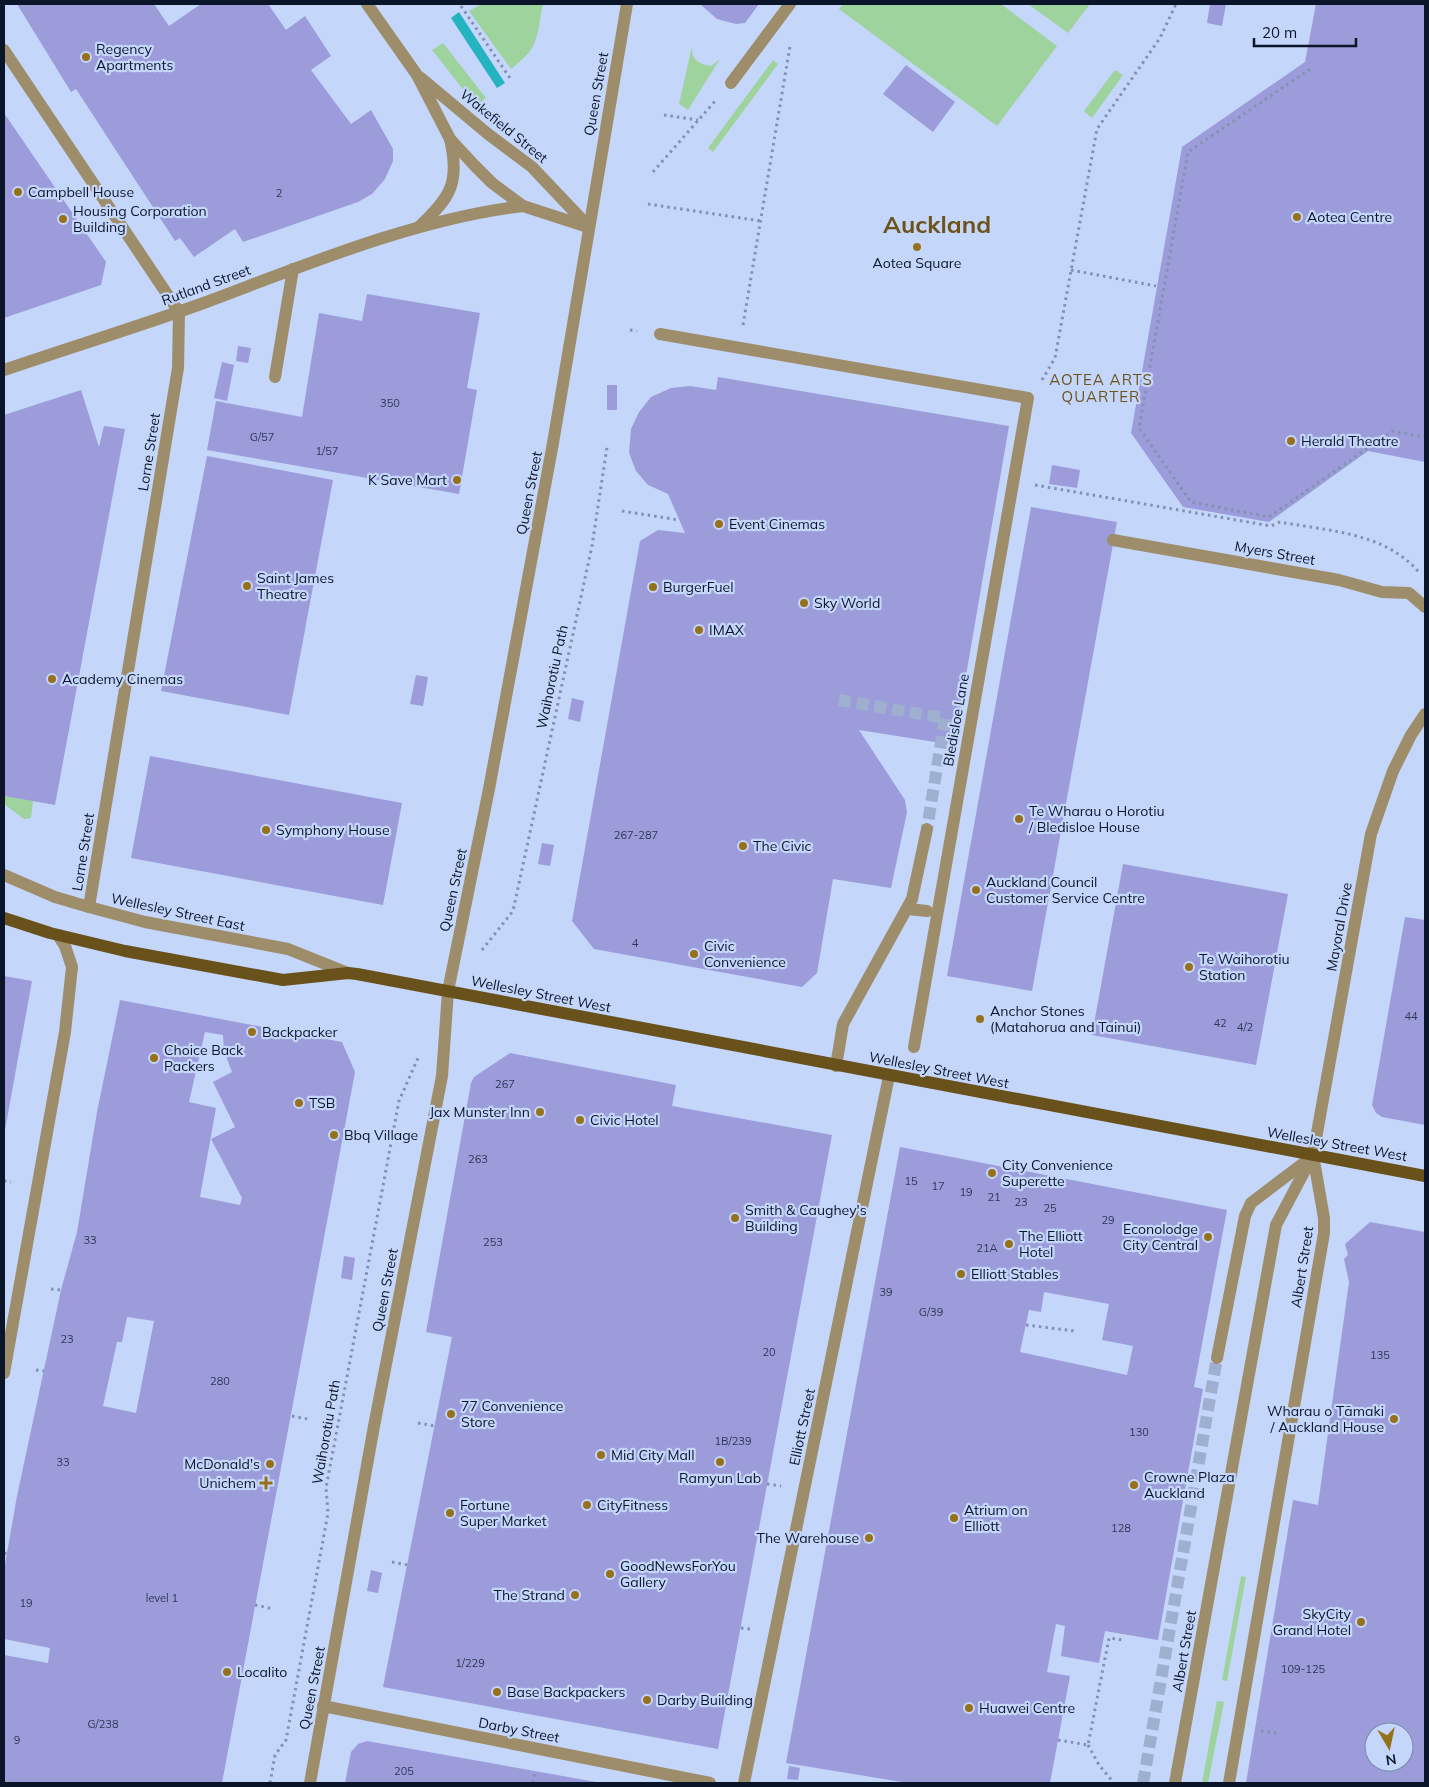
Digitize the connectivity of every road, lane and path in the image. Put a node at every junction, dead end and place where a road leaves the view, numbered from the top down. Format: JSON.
{"nodes":[{"id":1,"x":367,"y":4,"type":"edge"},
{"id":2,"x":627,"y":4,"type":"edge"},
{"id":3,"x":1176,"y":4,"type":"edge"},
{"id":4,"x":461,"y":6,"type":"dead end"},
{"id":5,"x":786,"y":8,"type":"edge"},
{"id":6,"x":4,"y":50,"type":"edge"},
{"id":7,"x":1310,"y":69,"type":"dead end"},
{"id":8,"x":417,"y":75,"type":"junction"},
{"id":9,"x":512,"y":80,"type":"dead end"},
{"id":10,"x":731,"y":83,"type":"joint"},
{"id":11,"x":664,"y":115,"type":"dead end"},
{"id":12,"x":699,"y":120,"type":"junction"},
{"id":13,"x":450,"y":139,"type":"junction"},
{"id":14,"x":653,"y":172,"type":"dead end"},
{"id":15,"x":648,"y":204,"type":"dead end"},
{"id":16,"x":523,"y":206,"type":"junction"},
{"id":17,"x":761,"y":221,"type":"junction"},
{"id":18,"x":588,"y":226,"type":"junction"},
{"id":19,"x":418,"y":228,"type":"junction"},
{"id":20,"x":293,"y":269,"type":"junction"},
{"id":21,"x":1071,"y":270,"type":"junction"},
{"id":22,"x":1156,"y":286,"type":"dead end"},
{"id":23,"x":179,"y":312,"type":"junction"},
{"id":24,"x":660,"y":334,"type":"dead end"},
{"id":25,"x":739,"y":348,"type":"junction"},
{"id":26,"x":4,"y":370,"type":"edge"},
{"id":27,"x":275,"y":377,"type":"dead end"},
{"id":28,"x":1028,"y":398,"type":"junction"},
{"id":29,"x":1425,"y":437,"type":"edge"},
{"id":30,"x":607,"y":447,"type":"dead end"},
{"id":31,"x":1013,"y":482,"type":"junction"},
{"id":32,"x":622,"y":512,"type":"dead end"},
{"id":33,"x":679,"y":520,"type":"dead end"},
{"id":34,"x":1113,"y":540,"type":"dead end"},
{"id":35,"x":1419,"y":572,"type":"dead end"},
{"id":36,"x":1425,"y":607,"type":"edge"},
{"id":37,"x":1425,"y":714,"type":"edge"},
{"id":38,"x":927,"y":829,"type":"tunnel mouth"},
{"id":39,"x":4,"y":876,"type":"edge"},
{"id":40,"x":89,"y":908,"type":"junction"},
{"id":41,"x":908,"y":909,"type":"junction"},
{"id":42,"x":512,"y":911,"type":"dead end"},
{"id":43,"x":927,"y":912,"type":"dead end"},
{"id":44,"x":4,"y":918,"type":"edge"},
{"id":45,"x":58,"y":935,"type":"junction"},
{"id":46,"x":348,"y":973,"type":"junction"},
{"id":47,"x":448,"y":991,"type":"junction"},
{"id":48,"x":914,"y":1048,"type":"dead end"},
{"id":49,"x":836,"y":1066,"type":"junction"},
{"id":50,"x":889,"y":1076,"type":"junction"},
{"id":51,"x":407,"y":1082,"type":"dead end"},
{"id":52,"x":1313,"y":1156,"type":"junction"},
{"id":53,"x":1425,"y":1176,"type":"edge"},
{"id":54,"x":4,"y":1181,"type":"edge"},
{"id":55,"x":11,"y":1182,"type":"dead end"},
{"id":56,"x":51,"y":1289,"type":"dead end"},
{"id":57,"x":61,"y":1290,"type":"dead end"},
{"id":58,"x":1026,"y":1325,"type":"dead end"},
{"id":59,"x":1075,"y":1331,"type":"dead end"},
{"id":60,"x":1217,"y":1358,"type":"tunnel mouth"},
{"id":61,"x":36,"y":1370,"type":"dead end"},
{"id":62,"x":44,"y":1372,"type":"dead end"},
{"id":63,"x":4,"y":1373,"type":"edge"},
{"id":64,"x":292,"y":1416,"type":"dead end"},
{"id":65,"x":308,"y":1419,"type":"dead end"},
{"id":66,"x":418,"y":1423,"type":"dead end"},
{"id":67,"x":435,"y":1426,"type":"dead end"},
{"id":68,"x":392,"y":1562,"type":"dead end"},
{"id":69,"x":408,"y":1565,"type":"dead end"},
{"id":70,"x":255,"y":1605,"type":"dead end"},
{"id":71,"x":274,"y":1609,"type":"dead end"},
{"id":72,"x":1123,"y":1640,"type":"dead end"},
{"id":73,"x":322,"y":1706,"type":"junction"},
{"id":74,"x":1260,"y":1731,"type":"dead end"},
{"id":75,"x":1276,"y":1733,"type":"dead end"},
{"id":76,"x":1058,"y":1740,"type":"dead end"},
{"id":77,"x":1088,"y":1745,"type":"junction"},
{"id":78,"x":270,"y":1783,"type":"edge"},
{"id":79,"x":310,"y":1783,"type":"edge"},
{"id":80,"x":710,"y":1783,"type":"edge"},
{"id":81,"x":744,"y":1783,"type":"edge"},
{"id":82,"x":1114,"y":1783,"type":"edge"},
{"id":83,"x":1175,"y":1783,"type":"edge"},
{"id":84,"x":1229,"y":1783,"type":"edge"}],
"edges":[{"from":1,"to":8,"type":"street","name":"Wakefield Street"},
{"from":2,"to":18,"type":"street","name":"Queen Street"},
{"from":3,"to":21,"type":"path"},
{"from":4,"to":9,"type":"path"},
{"from":5,"to":10,"type":"street"},
{"from":5,"to":17,"type":"path"},
{"from":6,"to":23,"type":"street"},
{"from":7,"to":29,"type":"path"},
{"from":8,"to":13,"type":"street","name":"Wakefield Street"},
{"from":8,"to":18,"type":"street","name":"Wakefield Street"},
{"from":10,"to":12,"type":"path"},
{"from":11,"to":12,"type":"path"},
{"from":12,"to":14,"type":"path"},
{"from":13,"to":16,"type":"street","name":"Wakefield Street"},
{"from":13,"to":19,"type":"street","name":"Rutland Street"},
{"from":15,"to":17,"type":"path"},
{"from":16,"to":18,"type":"street","name":"Wakefield Street"},
{"from":16,"to":19,"type":"street","name":"Rutland Street"},
{"from":17,"to":25,"type":"path"},
{"from":18,"to":47,"type":"street","name":"Queen Street"},
{"from":19,"to":20,"type":"street","name":"Rutland Street"},
{"from":20,"to":23,"type":"street","name":"Rutland Street"},
{"from":20,"to":27,"type":"street"},
{"from":21,"to":22,"type":"path"},
{"from":21,"to":28,"type":"path"},
{"from":23,"to":26,"type":"street","name":"Rutland Street"},
{"from":23,"to":40,"type":"street","name":"Lorne Street"},
{"from":24,"to":25,"type":"street"},
{"from":25,"to":28,"type":"street"},
{"from":28,"to":31,"type":"street","name":"Bledisloe Lane"},
{"from":30,"to":42,"type":"path","name":"Waihorotiu Path"},
{"from":31,"to":35,"type":"path"},
{"from":31,"to":48,"type":"street","name":"Bledisloe Lane"},
{"from":32,"to":33,"type":"path"},
{"from":34,"to":36,"type":"street","name":"Myers Street"},
{"from":37,"to":52,"type":"street","name":"Mayoral Drive"},
{"from":38,"to":41,"type":"street"},
{"from":39,"to":40,"type":"street","name":"Wellesley Street East"},
{"from":40,"to":46,"type":"street","name":"Wellesley Street East"},
{"from":41,"to":43,"type":"street"},
{"from":41,"to":49,"type":"street"},
{"from":44,"to":45,"type":"main road","name":"Wellesley Street East"},
{"from":45,"to":46,"type":"main road","name":"Wellesley Street East"},
{"from":45,"to":63,"type":"street"},
{"from":46,"to":47,"type":"main road","name":"Wellesley Street East"},
{"from":47,"to":49,"type":"main road","name":"Wellesley Street West"},
{"from":47,"to":73,"type":"street","name":"Queen Street"},
{"from":49,"to":50,"type":"main road","name":"Wellesley Street West"},
{"from":50,"to":52,"type":"main road","name":"Wellesley Street West"},
{"from":50,"to":81,"type":"street","name":"Elliott Street"},
{"from":51,"to":78,"type":"path","name":"Waihorotiu Path"},
{"from":52,"to":53,"type":"main road","name":"Wellesley Street West"},
{"from":52,"to":60,"type":"street"},
{"from":52,"to":83,"type":"street","name":"Albert Street"},
{"from":52,"to":84,"type":"street","name":"Albert Street"},
{"from":54,"to":55,"type":"path"},
{"from":56,"to":57,"type":"path"},
{"from":58,"to":59,"type":"path"},
{"from":61,"to":62,"type":"path"},
{"from":64,"to":65,"type":"path"},
{"from":66,"to":67,"type":"path"},
{"from":68,"to":69,"type":"path"},
{"from":70,"to":71,"type":"path"},
{"from":72,"to":77,"type":"path"},
{"from":73,"to":79,"type":"street","name":"Queen Street"},
{"from":73,"to":80,"type":"street","name":"Darby Street"},
{"from":74,"to":75,"type":"path"},
{"from":76,"to":77,"type":"path"},
{"from":77,"to":82,"type":"path"}]}
